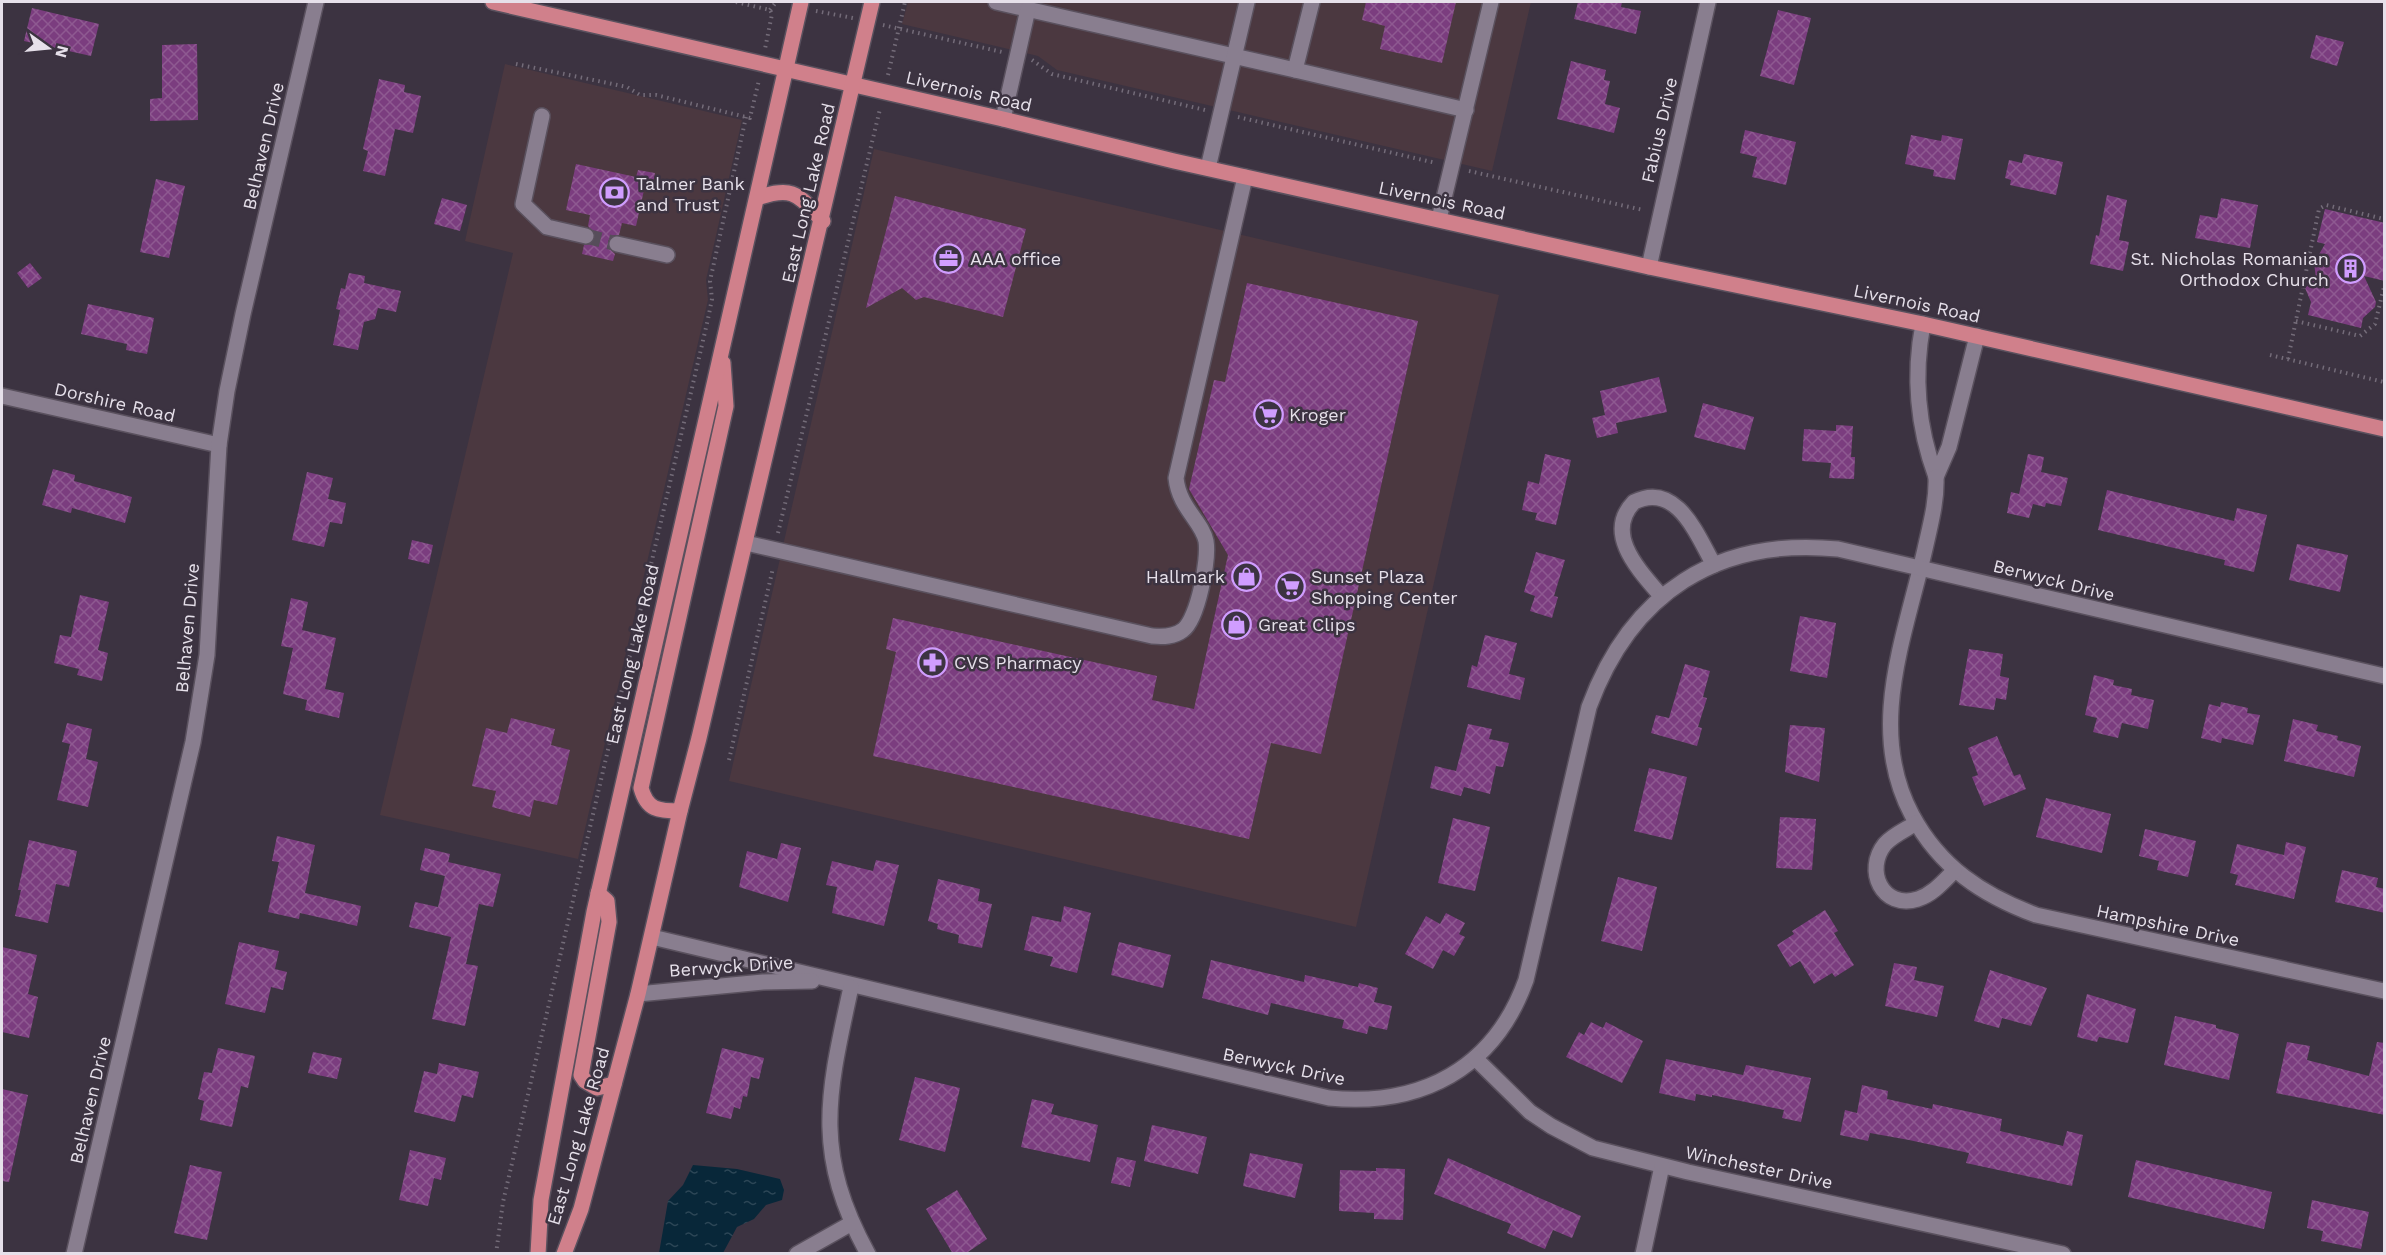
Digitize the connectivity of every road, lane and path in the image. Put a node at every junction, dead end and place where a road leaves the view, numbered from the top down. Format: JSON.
{"nodes":[{"id":1,"x":316,"y":2,"type":"edge"},
{"id":2,"x":493,"y":2,"type":"edge"},
{"id":3,"x":736,"y":2,"type":"edge"},
{"id":4,"x":778,"y":2,"type":"edge"},
{"id":5,"x":801,"y":2,"type":"edge"},
{"id":6,"x":872,"y":2,"type":"edge"},
{"id":7,"x":905,"y":2,"type":"edge"},
{"id":8,"x":996,"y":2,"type":"edge"},
{"id":9,"x":1247,"y":2,"type":"edge"},
{"id":10,"x":1312,"y":2,"type":"edge"},
{"id":11,"x":1491,"y":2,"type":"edge"},
{"id":12,"x":1708,"y":2,"type":"edge"},
{"id":13,"x":1028,"y":9,"type":"junction"},
{"id":14,"x":1057,"y":9,"type":"edge"},
{"id":15,"x":816,"y":11,"type":"dead end"},
{"id":16,"x":855,"y":19,"type":"dead end"},
{"id":17,"x":887,"y":26,"type":"dead end"},
{"id":18,"x":898,"y":28,"type":"junction"},
{"id":19,"x":896,"y":41,"type":"dead end"},
{"id":20,"x":1002,"y":52,"type":"dead end"},
{"id":21,"x":1234,"y":56,"type":"junction"},
{"id":22,"x":1033,"y":60,"type":"dead end"},
{"id":23,"x":516,"y":64,"type":"dead end"},
{"id":24,"x":786,"y":68,"type":"junction"},
{"id":25,"x":1295,"y":70,"type":"junction"},
{"id":26,"x":853,"y":84,"type":"junction"},
{"id":27,"x":1207,"y":110,"type":"dead end"},
{"id":28,"x":1466,"y":110,"type":"junction"},
{"id":29,"x":542,"y":116,"type":"dead end"},
{"id":30,"x":1234,"y":116,"type":"dead end"},
{"id":31,"x":1003,"y":119,"type":"junction"},
{"id":32,"x":874,"y":139,"type":"dead end"},
{"id":33,"x":1434,"y":163,"type":"dead end"},
{"id":34,"x":1208,"y":168,"type":"junction"},
{"id":35,"x":1472,"y":172,"type":"dead end"},
{"id":36,"x":1245,"y":177,"type":"junction"},
{"id":37,"x":757,"y":198,"type":"junction"},
{"id":38,"x":1648,"y":212,"type":"dead end"},
{"id":39,"x":1439,"y":219,"type":"junction"},
{"id":40,"x":2385,"y":219,"type":"edge"},
{"id":41,"x":823,"y":221,"type":"junction"},
{"id":42,"x":586,"y":236,"type":"tunnel mouth"},
{"id":43,"x":617,"y":244,"type":"tunnel mouth"},
{"id":44,"x":667,"y":255,"type":"dead end"},
{"id":45,"x":1649,"y":267,"type":"junction"},
{"id":46,"x":2385,"y":287,"type":"edge"},
{"id":47,"x":2296,"y":321,"type":"junction"},
{"id":48,"x":1923,"y":324,"type":"junction"},
{"id":49,"x":1977,"y":336,"type":"junction"},
{"id":50,"x":721,"y":353,"type":"junction"},
{"id":51,"x":2270,"y":355,"type":"dead end"},
{"id":52,"x":2288,"y":359,"type":"junction"},
{"id":53,"x":2385,"y":382,"type":"edge"},
{"id":54,"x":2,"y":396,"type":"edge"},
{"id":55,"x":2385,"y":429,"type":"edge"},
{"id":56,"x":219,"y":445,"type":"junction"},
{"id":57,"x":1936,"y":477,"type":"junction"},
{"id":58,"x":746,"y":543,"type":"junction"},
{"id":59,"x":775,"y":550,"type":"junction"},
{"id":60,"x":1714,"y":566,"type":"junction"},
{"id":61,"x":1921,"y":567,"type":"junction"},
{"id":62,"x":1662,"y":597,"type":"junction"},
{"id":63,"x":2385,"y":676,"type":"edge"},
{"id":64,"x":729,"y":760,"type":"dead end"},
{"id":65,"x":680,"y":811,"type":"junction"},
{"id":66,"x":1916,"y":823,"type":"junction"},
{"id":67,"x":1954,"y":871,"type":"junction"},
{"id":68,"x":598,"y":893,"type":"junction"},
{"id":69,"x":652,"y":937,"type":"junction"},
{"id":70,"x":827,"y":981,"type":"junction"},
{"id":71,"x":851,"y":987,"type":"junction"},
{"id":72,"x":2385,"y":991,"type":"edge"},
{"id":73,"x":638,"y":994,"type":"junction"},
{"id":74,"x":1475,"y":1058,"type":"junction"},
{"id":75,"x":614,"y":1084,"type":"junction"},
{"id":76,"x":1662,"y":1166,"type":"junction"},
{"id":77,"x":852,"y":1223,"type":"junction"},
{"id":78,"x":74,"y":1254,"type":"edge"},
{"id":79,"x":496,"y":1254,"type":"edge"},
{"id":80,"x":538,"y":1254,"type":"edge"},
{"id":81,"x":564,"y":1254,"type":"edge"},
{"id":82,"x":797,"y":1254,"type":"edge"},
{"id":83,"x":868,"y":1254,"type":"edge"},
{"id":84,"x":1643,"y":1254,"type":"edge"},
{"id":85,"x":2063,"y":1254,"type":"edge"}],
"edges":[{"from":1,"to":56,"type":"street","name":"Belhaven Drive"},
{"from":2,"to":24,"type":"main road","name":"Livernois Road"},
{"from":3,"to":4,"type":"path"},
{"from":5,"to":24,"type":"main road","name":"East Long Lake Road"},
{"from":6,"to":26,"type":"main road","name":"East Long Lake Road"},
{"from":7,"to":18,"type":"path"},
{"from":8,"to":13,"type":"street"},
{"from":9,"to":21,"type":"street"},
{"from":10,"to":25,"type":"street"},
{"from":11,"to":28,"type":"street"},
{"from":12,"to":45,"type":"street","name":"Fabius Drive"},
{"from":13,"to":14,"type":"street"},
{"from":13,"to":31,"type":"street"},
{"from":14,"to":21,"type":"street"},
{"from":15,"to":16,"type":"path"},
{"from":17,"to":18,"type":"path"},
{"from":18,"to":19,"type":"path"},
{"from":18,"to":20,"type":"path"},
{"from":21,"to":25,"type":"street"},
{"from":21,"to":34,"type":"street"},
{"from":22,"to":27,"type":"path"},
{"from":23,"to":79,"type":"path"},
{"from":24,"to":26,"type":"main road","name":"Livernois Road"},
{"from":24,"to":37,"type":"main road","name":"East Long Lake Road"},
{"from":25,"to":28,"type":"street"},
{"from":26,"to":31,"type":"main road","name":"Livernois Road"},
{"from":26,"to":41,"type":"main road","name":"East Long Lake Road"},
{"from":28,"to":39,"type":"street"},
{"from":29,"to":42,"type":"street"},
{"from":30,"to":33,"type":"path"},
{"from":31,"to":34,"type":"main road","name":"Livernois Road"},
{"from":32,"to":59,"type":"path"},
{"from":34,"to":36,"type":"main road","name":"Livernois Road"},
{"from":35,"to":38,"type":"path"},
{"from":36,"to":39,"type":"main road","name":"Livernois Road"},
{"from":36,"to":59,"type":"street"},
{"from":37,"to":41,"type":"main road"},
{"from":37,"to":50,"type":"main road","name":"East Long Lake Road"},
{"from":39,"to":45,"type":"main road","name":"Livernois Road"},
{"from":40,"to":47,"type":"path"},
{"from":41,"to":58,"type":"main road","name":"East Long Lake Road"},
{"from":43,"to":44,"type":"street"},
{"from":45,"to":48,"type":"main road","name":"Livernois Road"},
{"from":46,"to":47,"type":"path"},
{"from":47,"to":52,"type":"path"},
{"from":48,"to":49,"type":"main road","name":"Livernois Road"},
{"from":48,"to":57,"type":"street","name":"Hampshire Drive"},
{"from":49,"to":55,"type":"main road","name":"Livernois Road"},
{"from":49,"to":57,"type":"street","name":"Hampshire Drive"},
{"from":50,"to":65,"type":"main road"},
{"from":50,"to":68,"type":"main road","name":"East Long Lake Road"},
{"from":51,"to":52,"type":"path"},
{"from":52,"to":53,"type":"path"},
{"from":54,"to":56,"type":"street","name":"Dorshire Road"},
{"from":56,"to":78,"type":"street","name":"Belhaven Drive"},
{"from":57,"to":61,"type":"street","name":"Hampshire Drive"},
{"from":58,"to":59,"type":"street"},
{"from":58,"to":65,"type":"main road","name":"East Long Lake Road"},
{"from":59,"to":64,"type":"path"},
{"from":60,"to":61,"type":"street","name":"Berwyck Drive"},
{"from":60,"to":62,"type":"street","name":"Berwyck Drive"},
{"from":60,"to":62,"type":"street"},
{"from":61,"to":63,"type":"street","name":"Berwyck Drive"},
{"from":61,"to":66,"type":"street","name":"Hampshire Drive"},
{"from":62,"to":74,"type":"street","name":"Berwyck Drive"},
{"from":65,"to":69,"type":"main road","name":"East Long Lake Road"},
{"from":66,"to":67,"type":"street","name":"Hampshire Drive"},
{"from":66,"to":67,"type":"street"},
{"from":67,"to":72,"type":"street","name":"Hampshire Drive"},
{"from":68,"to":75,"type":"main road"},
{"from":68,"to":80,"type":"main road","name":"East Long Lake Road"},
{"from":69,"to":70,"type":"street","name":"Berwyck Drive"},
{"from":69,"to":73,"type":"main road","name":"East Long Lake Road"},
{"from":70,"to":71,"type":"street","name":"Berwyck Drive"},
{"from":70,"to":73,"type":"street","name":"Berwyck Drive"},
{"from":71,"to":74,"type":"street","name":"Berwyck Drive"},
{"from":71,"to":77,"type":"street"},
{"from":73,"to":75,"type":"main road","name":"East Long Lake Road"},
{"from":74,"to":76,"type":"street","name":"Winchester Drive"},
{"from":75,"to":81,"type":"main road","name":"East Long Lake Road"},
{"from":76,"to":84,"type":"street"},
{"from":76,"to":85,"type":"street","name":"Winchester Drive"},
{"from":77,"to":82,"type":"street"},
{"from":77,"to":83,"type":"street"}]}
